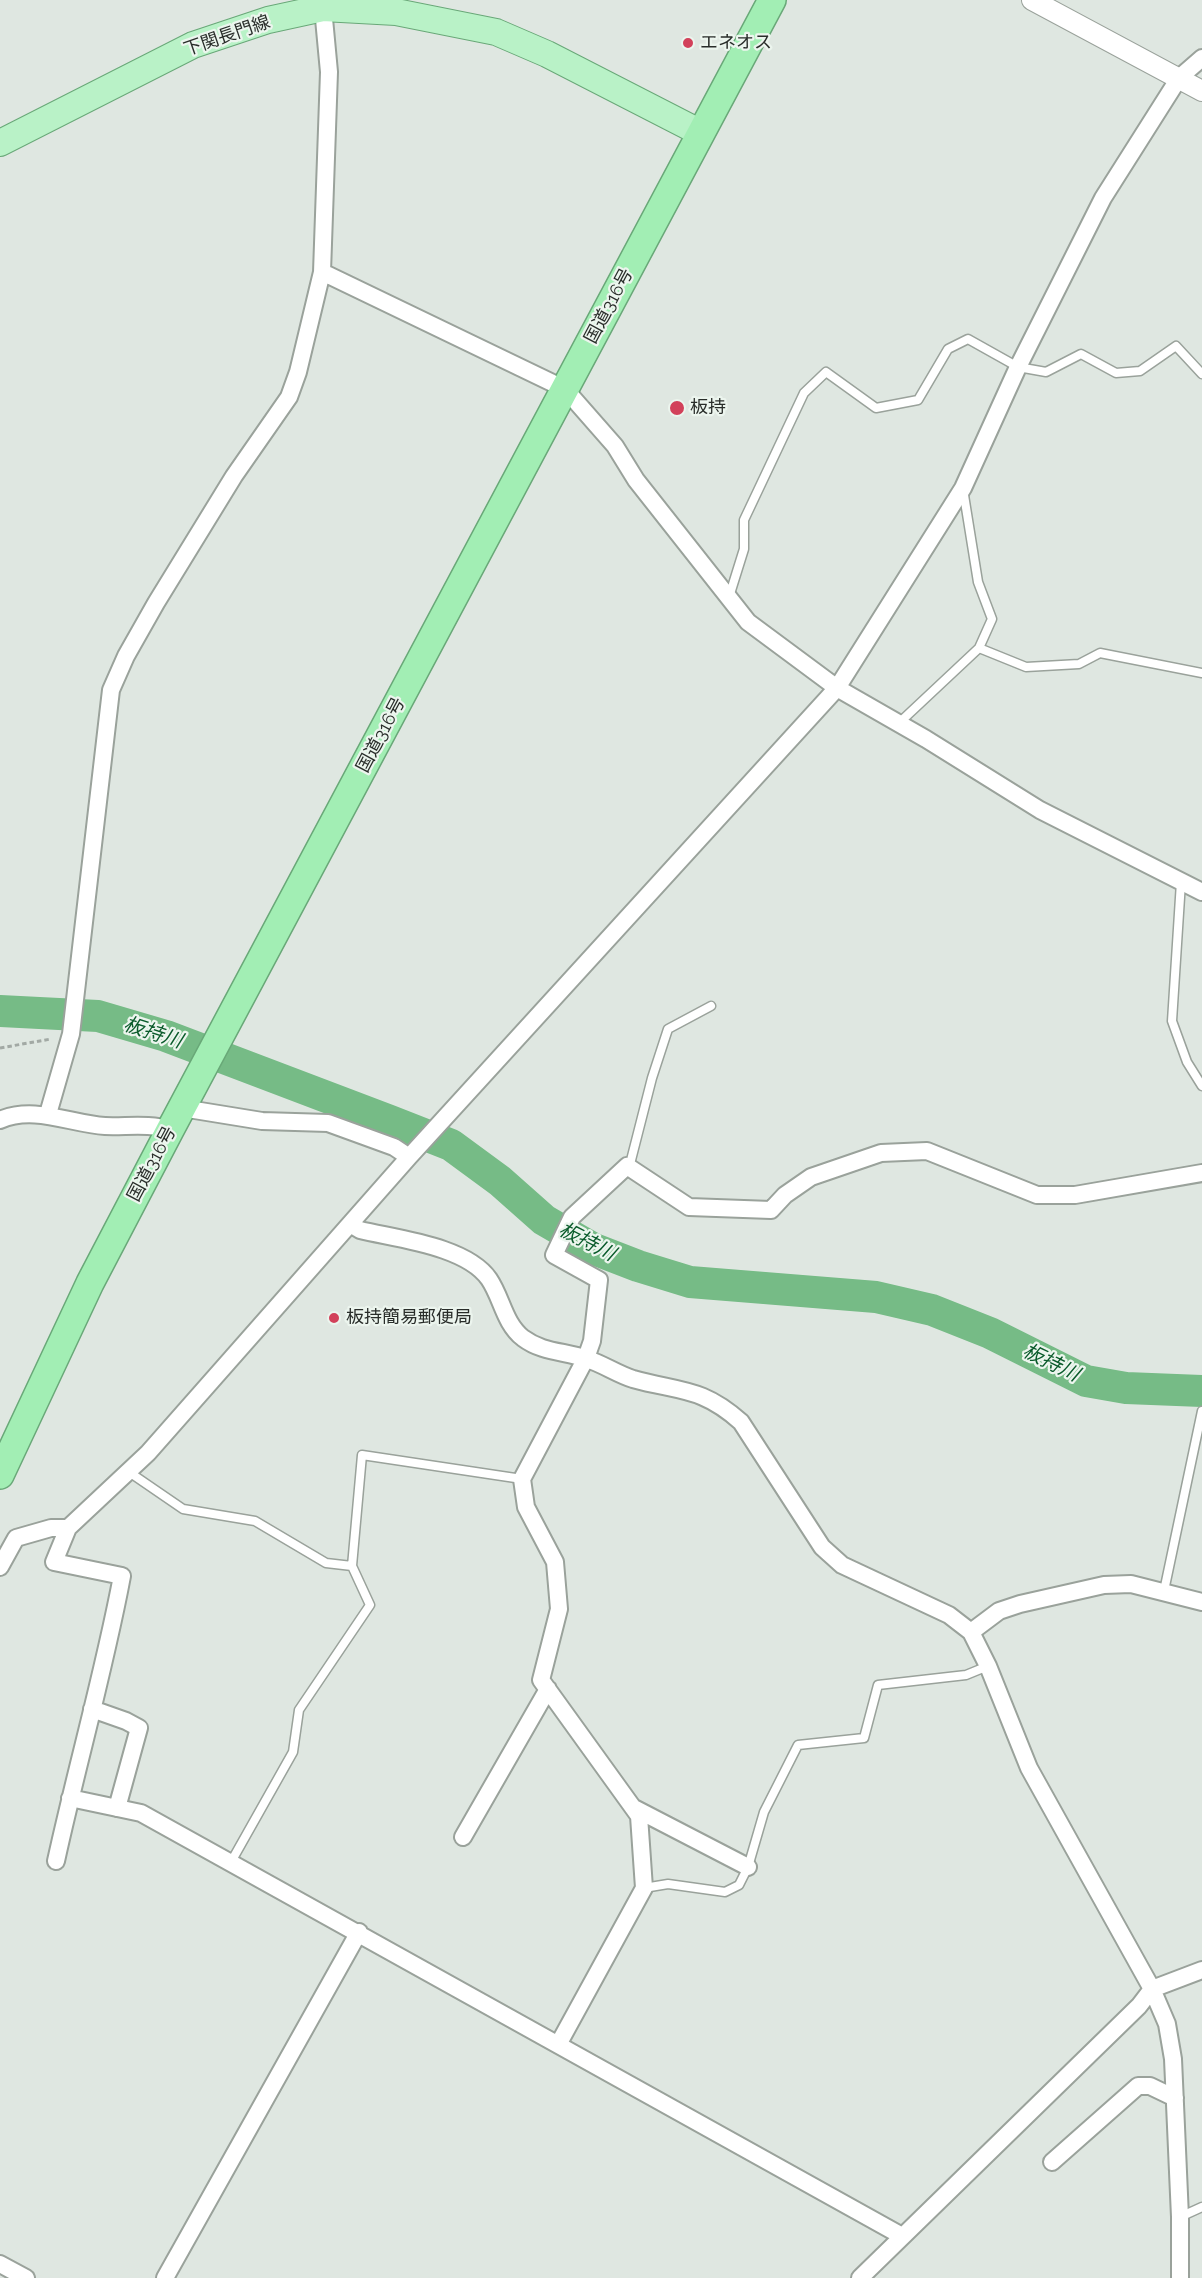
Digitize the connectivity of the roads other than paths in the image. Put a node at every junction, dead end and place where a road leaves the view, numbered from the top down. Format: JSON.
{"nodes":[{"id":1,"x":772,"y":0,"type":"edge"},
{"id":2,"x":1032,"y":0,"type":"edge"},
{"id":3,"x":323,"y":4,"type":"edge"},
{"id":4,"x":1202,"y":58,"type":"edge"},
{"id":5,"x":1179,"y":78,"type":"junction"},
{"id":6,"x":1202,"y":91,"type":"edge"},
{"id":7,"x":701,"y":133,"type":"junction"},
{"id":8,"x":0,"y":143,"type":"edge"},
{"id":9,"x":322,"y":272,"type":"junction"},
{"id":10,"x":1018,"y":367,"type":"junction"},
{"id":11,"x":1202,"y":374,"type":"edge"},
{"id":12,"x":565,"y":389,"type":"junction"},
{"id":13,"x":963,"y":488,"type":"junction"},
{"id":14,"x":729,"y":597,"type":"junction"},
{"id":15,"x":979,"y":648,"type":"junction"},
{"id":16,"x":1202,"y":673,"type":"edge"},
{"id":17,"x":837,"y":688,"type":"junction"},
{"id":18,"x":899,"y":723,"type":"junction"},
{"id":19,"x":1181,"y":882,"type":"junction"},
{"id":20,"x":1202,"y":892,"type":"edge"},
{"id":21,"x":711,"y":1006,"type":"dead end"},
{"id":22,"x":1202,"y":1086,"type":"edge"},
{"id":23,"x":181,"y":1109,"type":"junction"},
{"id":24,"x":48,"y":1114,"type":"junction"},
{"id":25,"x":0,"y":1120,"type":"edge"},
{"id":26,"x":414,"y":1151,"type":"junction"},
{"id":27,"x":629,"y":1168,"type":"junction"},
{"id":28,"x":1202,"y":1173,"type":"edge"},
{"id":29,"x":350,"y":1224,"type":"junction"},
{"id":30,"x":586,"y":1358,"type":"junction"},
{"id":31,"x":1202,"y":1411,"type":"edge"},
{"id":32,"x":129,"y":1472,"type":"junction"},
{"id":33,"x":0,"y":1475,"type":"edge"},
{"id":34,"x":522,"y":1479,"type":"junction"},
{"id":35,"x":68,"y":1528,"type":"junction"},
{"id":36,"x":352,"y":1566,"type":"junction"},
{"id":37,"x":0,"y":1567,"type":"edge"},
{"id":38,"x":1164,"y":1591,"type":"junction"},
{"id":39,"x":1202,"y":1602,"type":"edge"},
{"id":40,"x":971,"y":1632,"type":"junction"},
{"id":41,"x":988,"y":1666,"type":"junction"},
{"id":42,"x":548,"y":1689,"type":"junction"},
{"id":43,"x":92,"y":1710,"type":"junction"},
{"id":44,"x":70,"y":1798,"type":"junction"},
{"id":45,"x":117,"y":1808,"type":"junction"},
{"id":46,"x":634,"y":1808,"type":"junction"},
{"id":47,"x":463,"y":1837,"type":"dead end"},
{"id":48,"x":56,"y":1861,"type":"dead end"},
{"id":49,"x":231,"y":1862,"type":"junction"},
{"id":50,"x":748,"y":1867,"type":"junction"},
{"id":51,"x":644,"y":1888,"type":"junction"},
{"id":52,"x":359,"y":1932,"type":"junction"},
{"id":53,"x":1202,"y":1970,"type":"edge"},
{"id":54,"x":1152,"y":1989,"type":"junction"},
{"id":55,"x":559,"y":2043,"type":"junction"},
{"id":56,"x":1174,"y":2098,"type":"junction"},
{"id":57,"x":1052,"y":2162,"type":"dead end"},
{"id":58,"x":1202,"y":2208,"type":"edge"},
{"id":59,"x":1180,"y":2217,"type":"junction"},
{"id":60,"x":903,"y":2236,"type":"junction"},
{"id":61,"x":0,"y":2264,"type":"edge"},
{"id":62,"x":26,"y":2278,"type":"edge"},
{"id":63,"x":165,"y":2278,"type":"edge"},
{"id":64,"x":860,"y":2278,"type":"edge"},
{"id":65,"x":1180,"y":2278,"type":"edge"}],
"edges":[{"from":1,"to":7,"type":"highway","name":"国道316号"},
{"from":2,"to":5,"type":"street"},
{"from":3,"to":7,"type":"main road","name":"下関長門線"},
{"from":3,"to":8,"type":"main road","name":"下関長門線"},
{"from":3,"to":9,"type":"street"},
{"from":4,"to":5,"type":"street"},
{"from":5,"to":6,"type":"street"},
{"from":5,"to":10,"type":"street"},
{"from":7,"to":12,"type":"highway","name":"国道316号"},
{"from":9,"to":12,"type":"street"},
{"from":9,"to":24,"type":"street"},
{"from":10,"to":11,"type":"lane"},
{"from":10,"to":13,"type":"street"},
{"from":10,"to":14,"type":"lane"},
{"from":12,"to":14,"type":"street"},
{"from":12,"to":23,"type":"highway","name":"国道316号"},
{"from":13,"to":15,"type":"lane"},
{"from":13,"to":17,"type":"street"},
{"from":14,"to":17,"type":"street"},
{"from":15,"to":16,"type":"lane"},
{"from":15,"to":18,"type":"lane"},
{"from":17,"to":18,"type":"street"},
{"from":17,"to":26,"type":"street"},
{"from":18,"to":19,"type":"street"},
{"from":19,"to":20,"type":"street"},
{"from":19,"to":22,"type":"lane"},
{"from":21,"to":27,"type":"lane"},
{"from":23,"to":24,"type":"street"},
{"from":23,"to":26,"type":"street"},
{"from":23,"to":33,"type":"highway","name":"国道316号"},
{"from":24,"to":25,"type":"street"},
{"from":26,"to":29,"type":"street"},
{"from":27,"to":28,"type":"street"},
{"from":27,"to":30,"type":"street"},
{"from":29,"to":30,"type":"street"},
{"from":29,"to":32,"type":"street"},
{"from":30,"to":34,"type":"street"},
{"from":30,"to":40,"type":"street"},
{"from":31,"to":38,"type":"lane"},
{"from":32,"to":35,"type":"street"},
{"from":32,"to":36,"type":"lane"},
{"from":34,"to":36,"type":"lane"},
{"from":34,"to":42,"type":"street"},
{"from":35,"to":37,"type":"street"},
{"from":35,"to":43,"type":"street"},
{"from":36,"to":49,"type":"lane"},
{"from":38,"to":39,"type":"street"},
{"from":38,"to":40,"type":"street"},
{"from":40,"to":41,"type":"street"},
{"from":41,"to":50,"type":"lane"},
{"from":41,"to":54,"type":"street"},
{"from":42,"to":46,"type":"street"},
{"from":42,"to":47,"type":"street"},
{"from":43,"to":44,"type":"street"},
{"from":43,"to":45,"type":"street"},
{"from":44,"to":45,"type":"street"},
{"from":44,"to":48,"type":"street"},
{"from":45,"to":49,"type":"street"},
{"from":46,"to":50,"type":"street"},
{"from":46,"to":51,"type":"street"},
{"from":49,"to":52,"type":"street"},
{"from":50,"to":51,"type":"lane"},
{"from":51,"to":55,"type":"street"},
{"from":52,"to":55,"type":"street"},
{"from":52,"to":63,"type":"street"},
{"from":53,"to":54,"type":"street"},
{"from":54,"to":56,"type":"street"},
{"from":54,"to":60,"type":"street"},
{"from":55,"to":60,"type":"street"},
{"from":56,"to":57,"type":"street"},
{"from":56,"to":59,"type":"street"},
{"from":58,"to":59,"type":"lane"},
{"from":59,"to":65,"type":"street"},
{"from":60,"to":64,"type":"street"},
{"from":61,"to":62,"type":"street"}]}
